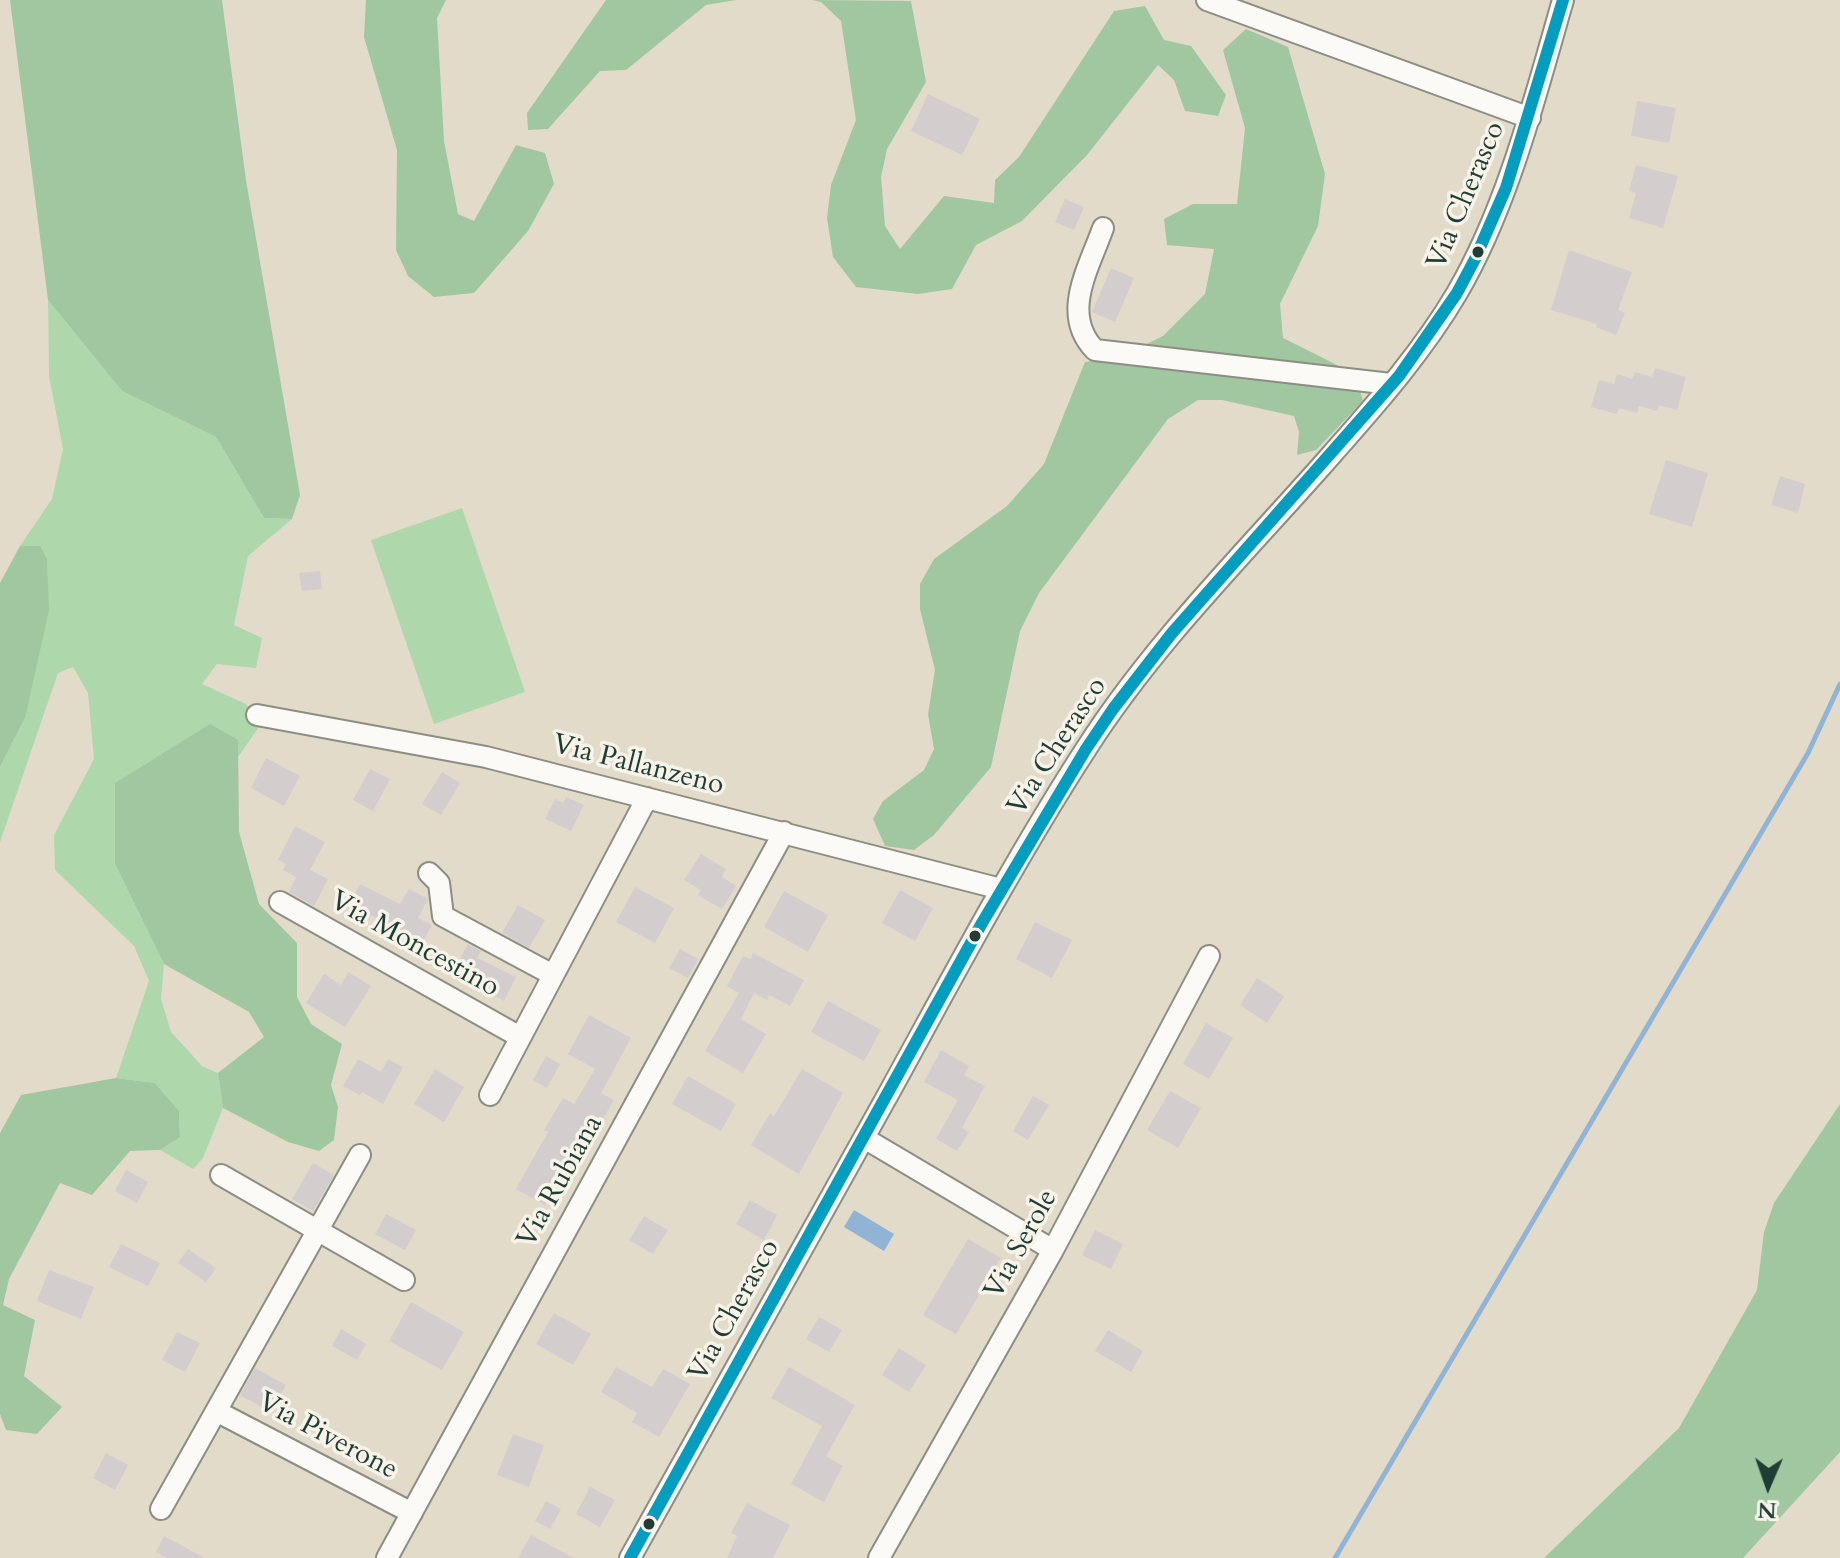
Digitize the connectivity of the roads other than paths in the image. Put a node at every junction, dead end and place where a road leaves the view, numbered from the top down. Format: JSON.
{"nodes":[{"id":1,"x":1207,"y":0,"type":"edge"},
{"id":2,"x":1563,"y":0,"type":"edge"},
{"id":3,"x":1530,"y":118,"type":"junction"},
{"id":4,"x":1103,"y":228,"type":"dead end"},
{"id":5,"x":1391,"y":384,"type":"junction"},
{"id":6,"x":257,"y":715,"type":"dead end"},
{"id":7,"x":647,"y":798,"type":"junction"},
{"id":8,"x":784,"y":832,"type":"junction"},
{"id":9,"x":429,"y":873,"type":"dead end"},
{"id":10,"x":1001,"y":889,"type":"junction"},
{"id":11,"x":280,"y":902,"type":"dead end"},
{"id":12,"x":1209,"y":956,"type":"dead end"},
{"id":13,"x":553,"y":975,"type":"junction"},
{"id":14,"x":520,"y":1037,"type":"junction"},
{"id":15,"x":490,"y":1095,"type":"dead end"},
{"id":16,"x":864,"y":1138,"type":"junction"},
{"id":17,"x":360,"y":1155,"type":"dead end"},
{"id":18,"x":221,"y":1175,"type":"dead end"},
{"id":19,"x":319,"y":1229,"type":"junction"},
{"id":20,"x":1053,"y":1250,"type":"junction"},
{"id":21,"x":404,"y":1280,"type":"dead end"},
{"id":22,"x":216,"y":1411,"type":"junction"},
{"id":23,"x":161,"y":1509,"type":"dead end"},
{"id":24,"x":412,"y":1513,"type":"junction"},
{"id":25,"x":387,"y":1558,"type":"edge"},
{"id":26,"x":630,"y":1558,"type":"edge"},
{"id":27,"x":879,"y":1558,"type":"edge"}],
"edges":[{"from":1,"to":3,"type":"street"},
{"from":2,"to":3,"type":"street","name":"Via Cherasco"},
{"from":3,"to":5,"type":"street","name":"Via Cherasco"},
{"from":4,"to":5,"type":"street"},
{"from":5,"to":10,"type":"street","name":"Via Cherasco"},
{"from":6,"to":7,"type":"street","name":"Via Pallanzeno"},
{"from":7,"to":8,"type":"street","name":"Via Pallanzeno"},
{"from":7,"to":13,"type":"street"},
{"from":8,"to":10,"type":"street","name":"Via Pallanzeno"},
{"from":8,"to":24,"type":"street","name":"Via Rubiana"},
{"from":9,"to":13,"type":"street"},
{"from":10,"to":16,"type":"street","name":"Via Cherasco"},
{"from":11,"to":14,"type":"street","name":"Via Moncestino"},
{"from":12,"to":20,"type":"street","name":"Via Serole"},
{"from":13,"to":14,"type":"street"},
{"from":14,"to":15,"type":"street"},
{"from":16,"to":20,"type":"street"},
{"from":16,"to":26,"type":"street","name":"Via Cherasco"},
{"from":17,"to":19,"type":"street"},
{"from":18,"to":19,"type":"street"},
{"from":19,"to":21,"type":"street"},
{"from":19,"to":22,"type":"street"},
{"from":20,"to":27,"type":"street","name":"Via Serole"},
{"from":22,"to":23,"type":"street"},
{"from":22,"to":24,"type":"street","name":"Via Piverone"},
{"from":24,"to":25,"type":"street","name":"Via Rubiana"}]}
